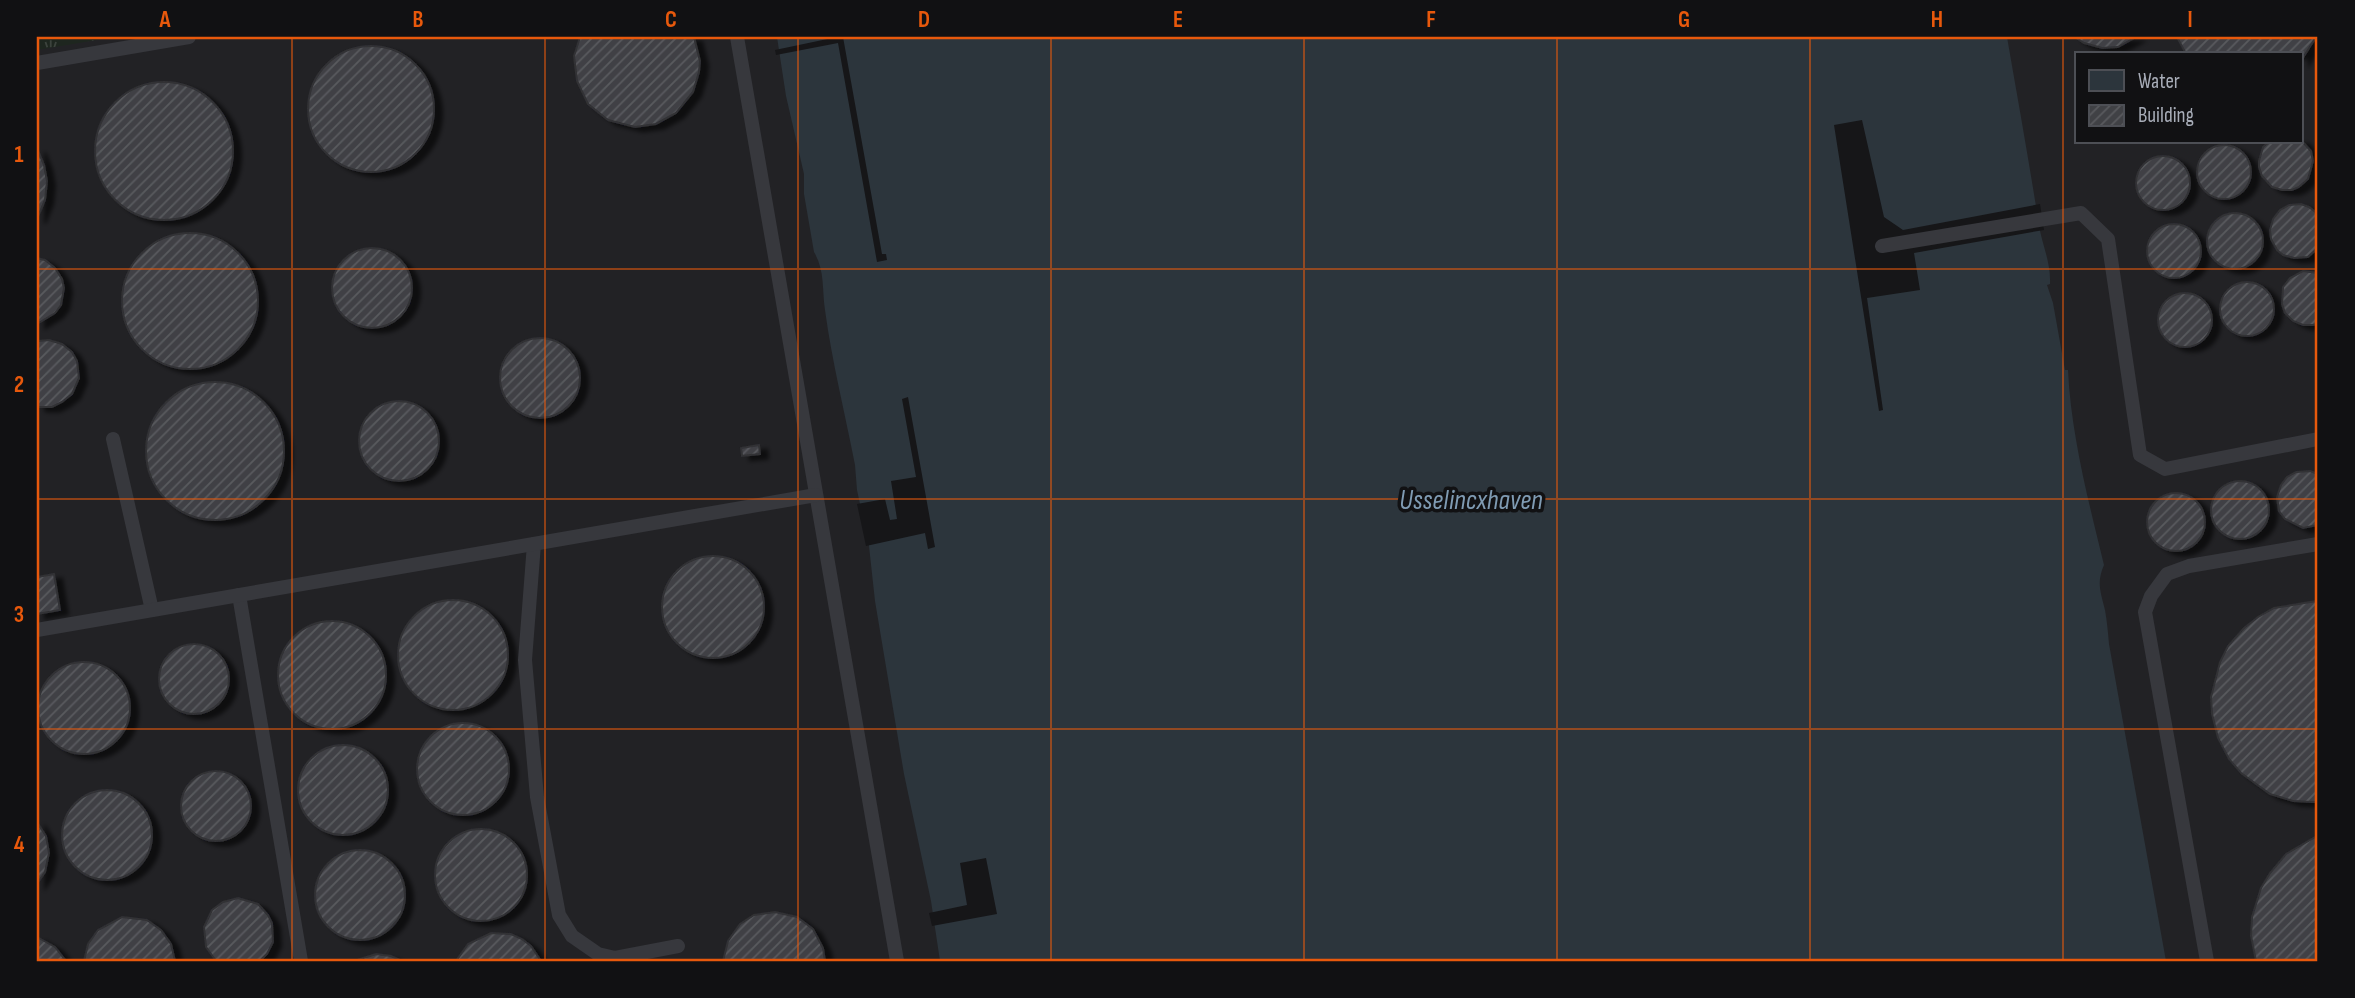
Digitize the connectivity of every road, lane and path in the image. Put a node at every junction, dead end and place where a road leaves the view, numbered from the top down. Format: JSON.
{"nodes":[{"id":1,"x":189,"y":37,"type":"edge"},
{"id":2,"x":737,"y":37,"type":"edge"},
{"id":3,"x":37,"y":63,"type":"edge"},
{"id":4,"x":1882,"y":246,"type":"dead end"},
{"id":5,"x":113,"y":439,"type":"dead end"},
{"id":6,"x":2318,"y":439,"type":"edge"},
{"id":7,"x":816,"y":495,"type":"junction"},
{"id":8,"x":534,"y":544,"type":"junction"},
{"id":9,"x":2318,"y":544,"type":"edge"},
{"id":10,"x":239,"y":595,"type":"junction"},
{"id":11,"x":152,"y":610,"type":"junction"},
{"id":12,"x":37,"y":630,"type":"edge"},
{"id":13,"x":678,"y":946,"type":"dead end"},
{"id":14,"x":301,"y":961,"type":"edge"},
{"id":15,"x":897,"y":961,"type":"edge"},
{"id":16,"x":2207,"y":961,"type":"edge"}],
"edges":[{"from":1,"to":3,"type":"lane"},
{"from":2,"to":7,"type":"lane"},
{"from":4,"to":6,"type":"lane"},
{"from":5,"to":11,"type":"lane"},
{"from":7,"to":8,"type":"lane"},
{"from":7,"to":15,"type":"lane"},
{"from":8,"to":10,"type":"lane"},
{"from":8,"to":13,"type":"lane"},
{"from":9,"to":16,"type":"lane"},
{"from":10,"to":11,"type":"lane"},
{"from":10,"to":14,"type":"lane"},
{"from":11,"to":12,"type":"lane"}]}
